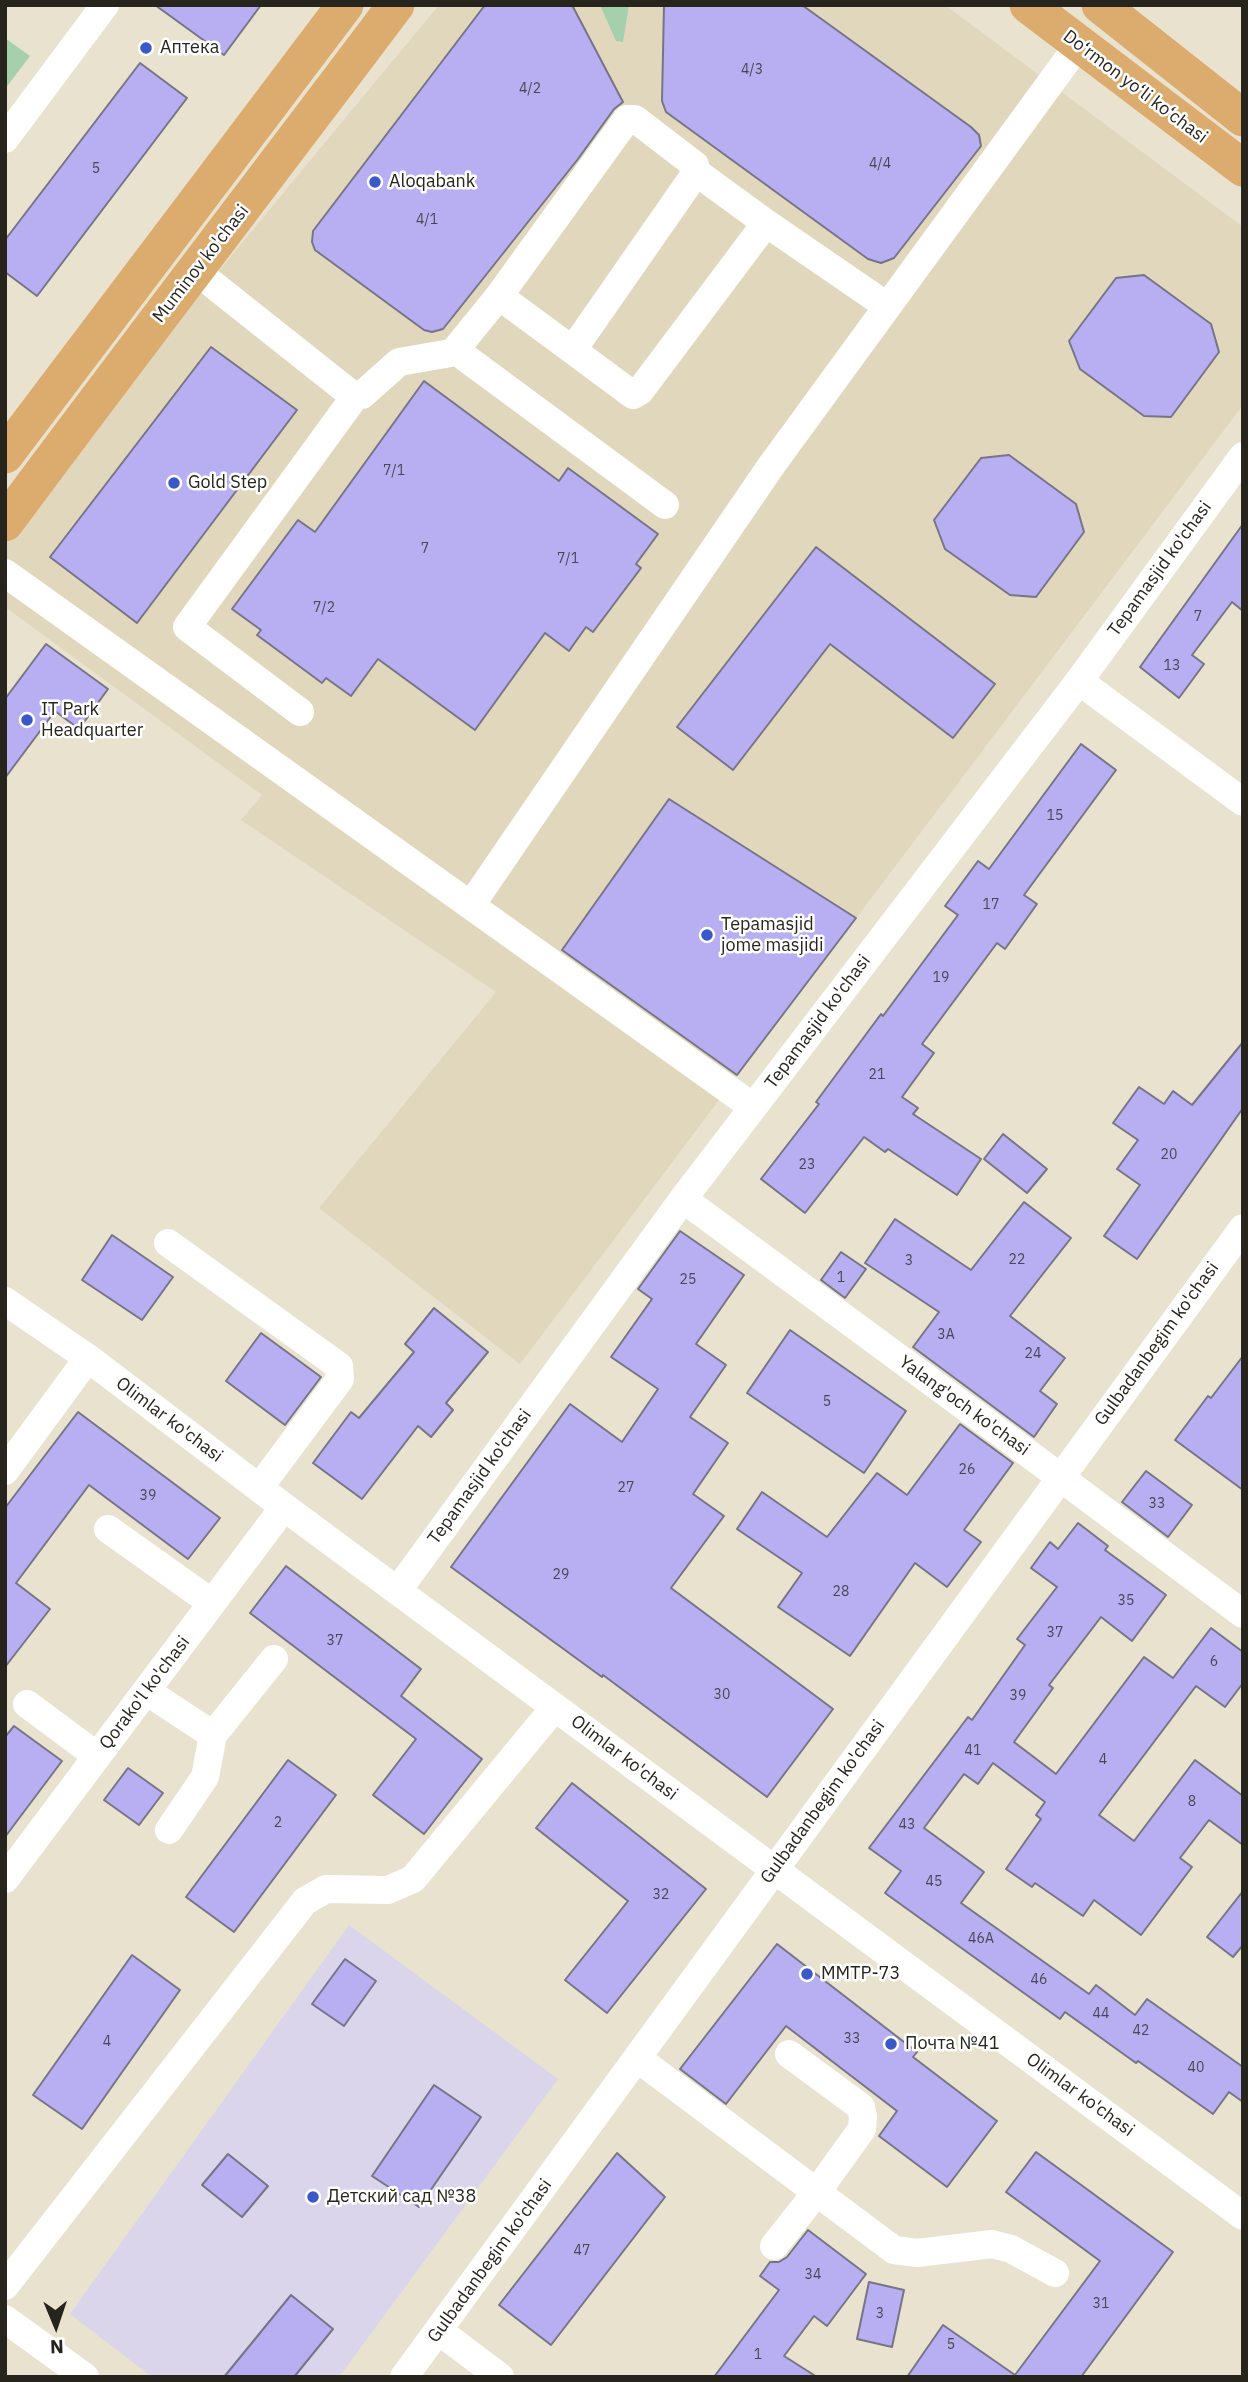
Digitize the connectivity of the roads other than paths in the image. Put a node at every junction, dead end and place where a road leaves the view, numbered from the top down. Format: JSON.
{"nodes":[{"id":1,"x":105,"y":5,"type":"edge"},
{"id":2,"x":345,"y":5,"type":"edge"},
{"id":3,"x":396,"y":5,"type":"edge"},
{"id":4,"x":1028,"y":5,"type":"edge"},
{"id":5,"x":1100,"y":5,"type":"edge"},
{"id":6,"x":1079,"y":44,"type":"junction"},
{"id":7,"x":1243,"y":118,"type":"edge"},
{"id":8,"x":5,"y":139,"type":"edge"},
{"id":9,"x":1243,"y":168,"type":"edge"},
{"id":10,"x":696,"y":172,"type":"junction"},
{"id":11,"x":766,"y":223,"type":"junction"},
{"id":12,"x":196,"y":271,"type":"junction"},
{"id":13,"x":499,"y":296,"type":"junction"},
{"id":14,"x":887,"y":306,"type":"junction"},
{"id":15,"x":571,"y":349,"type":"junction"},
{"id":16,"x":455,"y":350,"type":"junction"},
{"id":17,"x":356,"y":395,"type":"junction"},
{"id":18,"x":5,"y":455,"type":"edge"},
{"id":19,"x":1243,"y":456,"type":"edge"},
{"id":20,"x":665,"y":505,"type":"dead end"},
{"id":21,"x":5,"y":523,"type":"edge"},
{"id":22,"x":5,"y":573,"type":"edge"},
{"id":23,"x":1079,"y":681,"type":"junction"},
{"id":24,"x":300,"y":712,"type":"dead end"},
{"id":25,"x":1243,"y":802,"type":"edge"},
{"id":26,"x":471,"y":905,"type":"junction"},
{"id":27,"x":753,"y":1107,"type":"junction"},
{"id":28,"x":682,"y":1199,"type":"junction"},
{"id":29,"x":1243,"y":1228,"type":"edge"},
{"id":30,"x":168,"y":1243,"type":"dead end"},
{"id":31,"x":5,"y":1301,"type":"edge"},
{"id":32,"x":88,"y":1358,"type":"junction"},
{"id":33,"x":5,"y":1471,"type":"edge"},
{"id":34,"x":1060,"y":1477,"type":"junction"},
{"id":35,"x":259,"y":1488,"type":"junction"},
{"id":36,"x":284,"y":1507,"type":"junction"},
{"id":37,"x":108,"y":1529,"type":"dead end"},
{"id":38,"x":398,"y":1590,"type":"junction"},
{"id":39,"x":212,"y":1603,"type":"junction"},
{"id":40,"x":1243,"y":1615,"type":"edge"},
{"id":41,"x":274,"y":1659,"type":"dead end"},
{"id":42,"x":146,"y":1691,"type":"junction"},
{"id":43,"x":27,"y":1704,"type":"dead end"},
{"id":44,"x":555,"y":1707,"type":"junction"},
{"id":45,"x":214,"y":1735,"type":"junction"},
{"id":46,"x":97,"y":1756,"type":"junction"},
{"id":47,"x":169,"y":1830,"type":"dead end"},
{"id":48,"x":774,"y":1869,"type":"junction"},
{"id":49,"x":5,"y":1879,"type":"edge"},
{"id":50,"x":789,"y":2054,"type":"dead end"},
{"id":51,"x":637,"y":2058,"type":"junction"},
{"id":52,"x":817,"y":2193,"type":"junction"},
{"id":53,"x":1243,"y":2216,"type":"edge"},
{"id":54,"x":774,"y":2246,"type":"dead end"},
{"id":55,"x":1055,"y":2273,"type":"dead end"},
{"id":56,"x":5,"y":2286,"type":"edge"},
{"id":57,"x":5,"y":2319,"type":"edge"},
{"id":58,"x":439,"y":2331,"type":"junction"},
{"id":59,"x":85,"y":2377,"type":"edge"},
{"id":60,"x":404,"y":2377,"type":"edge"},
{"id":61,"x":499,"y":2377,"type":"edge"}],
"edges":[{"from":1,"to":8,"type":"street"},
{"from":2,"to":18,"type":"main road"},
{"from":3,"to":12,"type":"main road","name":"Muminov ko'chasi"},
{"from":4,"to":6,"type":"main road","name":"Do‘rmon yo‘li ko‘chasi"},
{"from":5,"to":7,"type":"main road"},
{"from":6,"to":9,"type":"main road","name":"Do‘rmon yo‘li ko‘chasi"},
{"from":6,"to":14,"type":"street"},
{"from":10,"to":11,"type":"street"},
{"from":10,"to":13,"type":"street"},
{"from":10,"to":15,"type":"street"},
{"from":11,"to":14,"type":"street"},
{"from":11,"to":15,"type":"street"},
{"from":12,"to":17,"type":"street"},
{"from":12,"to":21,"type":"main road","name":"Muminov ko'chasi"},
{"from":13,"to":15,"type":"street"},
{"from":13,"to":16,"type":"street"},
{"from":14,"to":26,"type":"street"},
{"from":16,"to":17,"type":"street"},
{"from":16,"to":20,"type":"street"},
{"from":17,"to":24,"type":"street"},
{"from":19,"to":23,"type":"street","name":"Tepamasjid ko'chasi"},
{"from":22,"to":26,"type":"street"},
{"from":23,"to":25,"type":"street"},
{"from":23,"to":27,"type":"street","name":"Tepamasjid ko'chasi"},
{"from":26,"to":27,"type":"street"},
{"from":27,"to":28,"type":"street","name":"Tepamasjid ko'chasi"},
{"from":28,"to":34,"type":"street","name":"Yalang'och ko'chasi"},
{"from":28,"to":38,"type":"street","name":"Tepamasjid ko'chasi"},
{"from":29,"to":34,"type":"street","name":"Gulbadanbegim ko'chasi"},
{"from":30,"to":35,"type":"street"},
{"from":31,"to":32,"type":"street","name":"Olimlar ko'chasi"},
{"from":32,"to":33,"type":"street"},
{"from":32,"to":35,"type":"street","name":"Olimlar ko'chasi"},
{"from":34,"to":40,"type":"street","name":"Yalang'och ko'chasi"},
{"from":34,"to":48,"type":"street","name":"Gulbadanbegim ko'chasi"},
{"from":35,"to":36,"type":"street","name":"Olimlar ko'chasi"},
{"from":36,"to":38,"type":"street","name":"Olimlar ko'chasi"},
{"from":36,"to":39,"type":"street","name":"Qorako'l ko'chasi"},
{"from":37,"to":39,"type":"street"},
{"from":38,"to":44,"type":"street","name":"Olimlar ko'chasi"},
{"from":39,"to":42,"type":"street","name":"Qorako'l ko'chasi"},
{"from":41,"to":45,"type":"street"},
{"from":42,"to":45,"type":"street"},
{"from":42,"to":46,"type":"street","name":"Qorako'l ko'chasi"},
{"from":43,"to":46,"type":"street"},
{"from":44,"to":48,"type":"street","name":"Olimlar ko'chasi"},
{"from":44,"to":56,"type":"street"},
{"from":45,"to":47,"type":"street"},
{"from":46,"to":49,"type":"street","name":"Qorako'l ko'chasi"},
{"from":48,"to":51,"type":"street","name":"Gulbadanbegim ko'chasi"},
{"from":48,"to":53,"type":"street","name":"Olimlar ko'chasi"},
{"from":50,"to":52,"type":"street"},
{"from":51,"to":52,"type":"street"},
{"from":51,"to":58,"type":"street","name":"Gulbadanbegim ko'chasi"},
{"from":52,"to":54,"type":"street"},
{"from":52,"to":55,"type":"street"},
{"from":57,"to":59,"type":"street"},
{"from":58,"to":60,"type":"street","name":"Gulbadanbegim ko'chasi"},
{"from":58,"to":61,"type":"street"}]}
